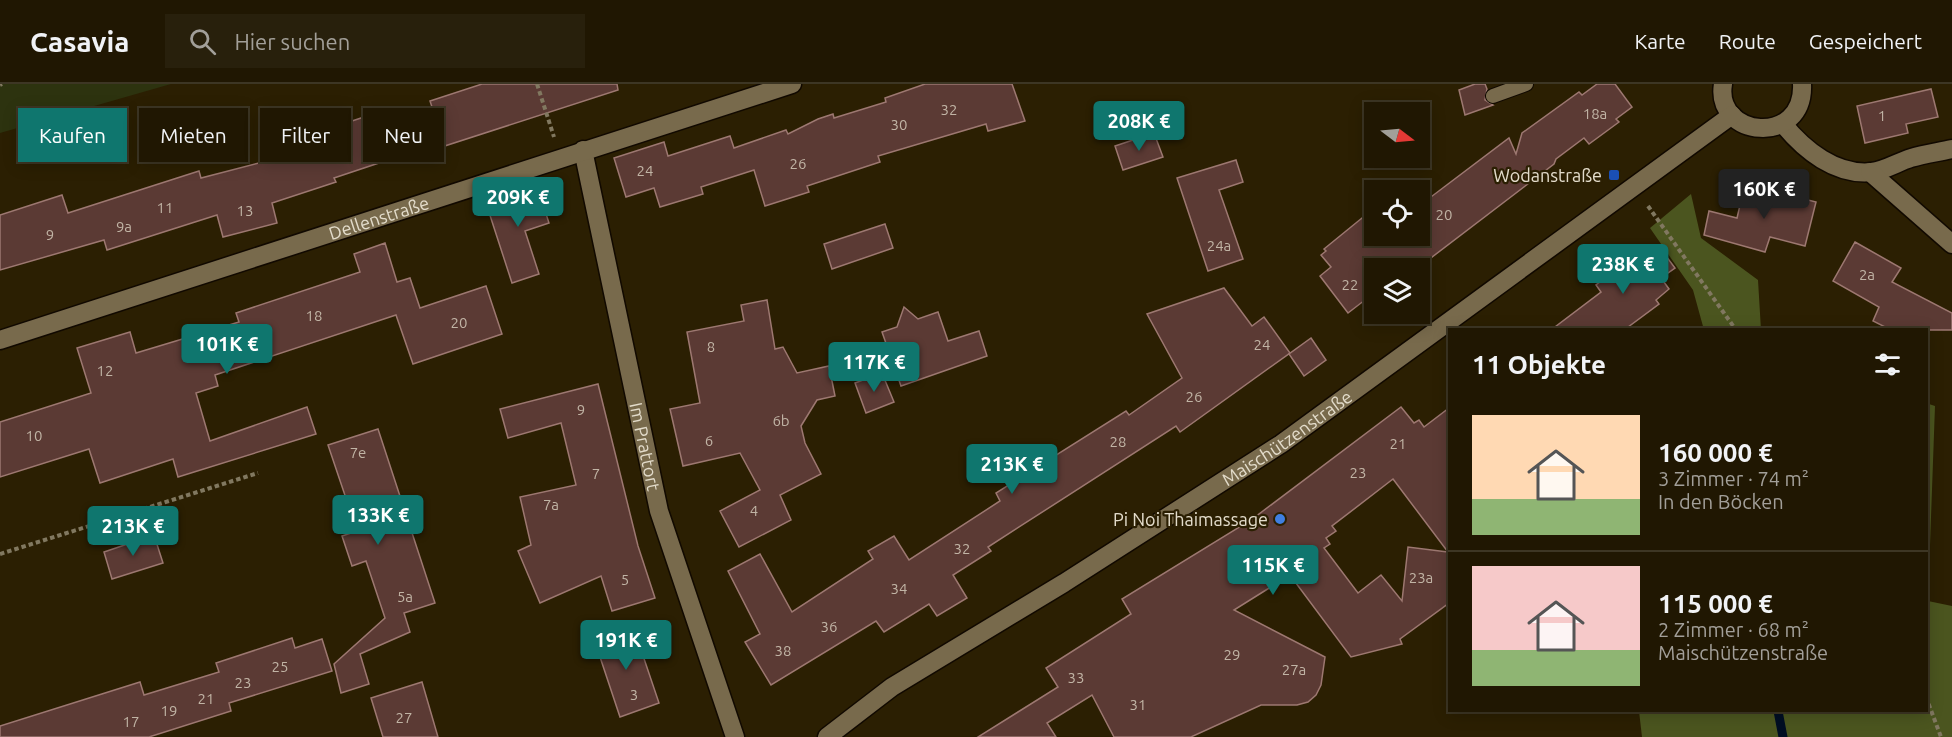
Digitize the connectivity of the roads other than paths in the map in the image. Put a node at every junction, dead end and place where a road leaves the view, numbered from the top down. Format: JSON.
{"nodes":[{"id":1,"x":792,"y":84,"type":"edge"},
{"id":2,"x":1526,"y":84,"type":"edge"},
{"id":3,"x":1723,"y":84,"type":"edge"},
{"id":4,"x":1802,"y":84,"type":"edge"},
{"id":5,"x":1492,"y":96,"type":"dead end"},
{"id":6,"x":1732,"y":115,"type":"junction"},
{"id":7,"x":1783,"y":124,"type":"junction"},
{"id":8,"x":1952,"y":149,"type":"edge"},
{"id":9,"x":583,"y":150,"type":"junction"},
{"id":10,"x":1870,"y":172,"type":"junction"},
{"id":11,"x":1952,"y":244,"type":"edge"},
{"id":12,"x":0,"y":340,"type":"edge"},
{"id":13,"x":735,"y":737,"type":"edge"},
{"id":14,"x":827,"y":737,"type":"edge"}],
"edges":[{"from":1,"to":9,"type":"street","name":"Dellenstraße"},
{"from":2,"to":5,"type":"lane"},
{"from":3,"to":6,"type":"street"},
{"from":4,"to":7,"type":"street"},
{"from":6,"to":7,"type":"street"},
{"from":6,"to":14,"type":"street","name":"Maischützenstraße"},
{"from":7,"to":10,"type":"street"},
{"from":8,"to":10,"type":"street"},
{"from":9,"to":12,"type":"street","name":"Dellenstraße"},
{"from":9,"to":13,"type":"street","name":"Im Prattort"},
{"from":10,"to":11,"type":"street"}]}
